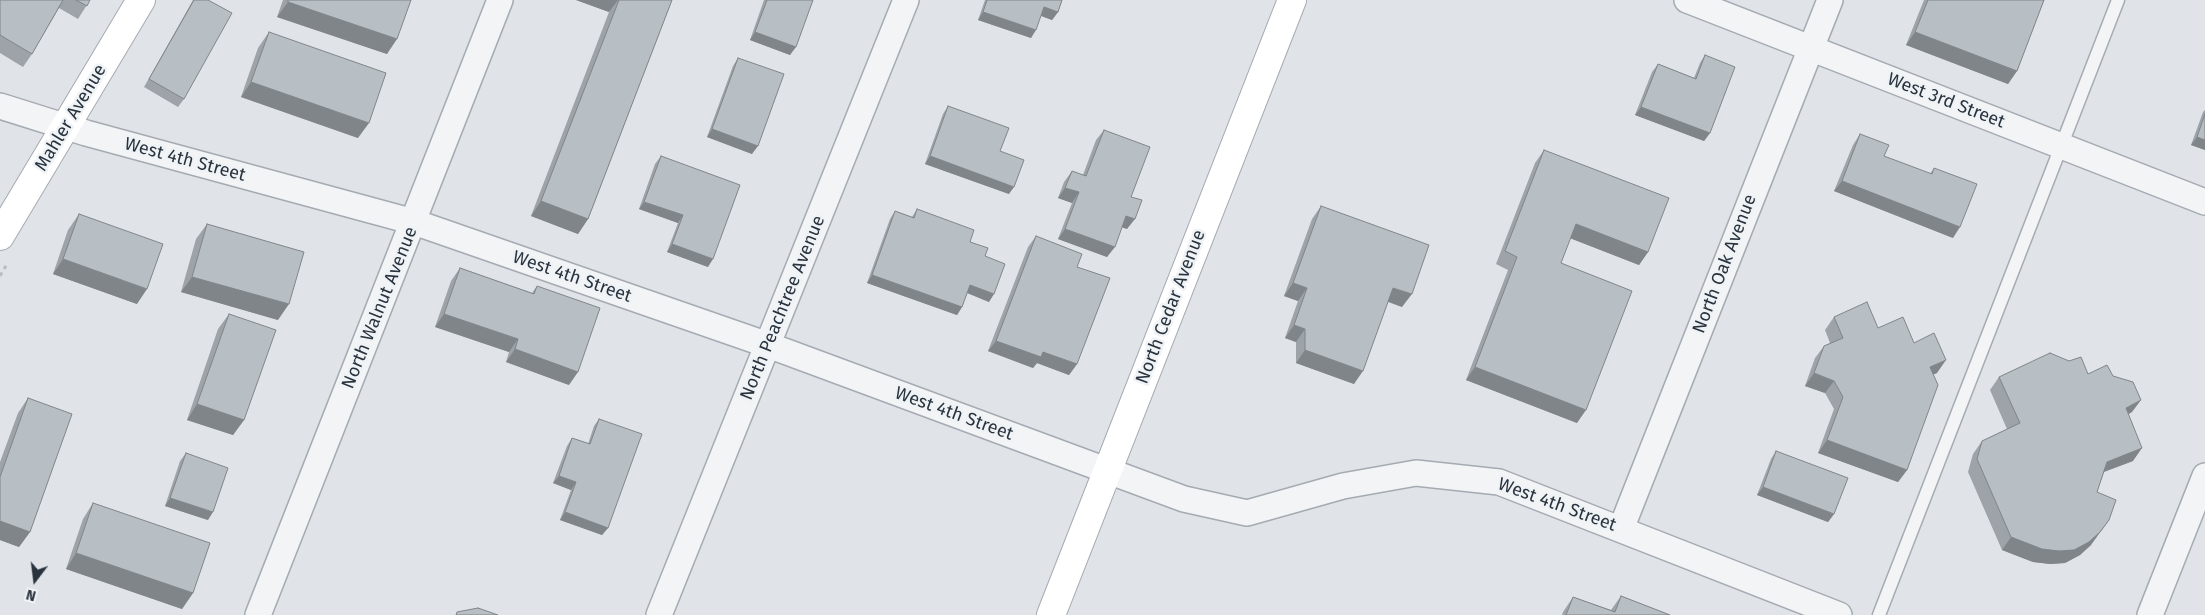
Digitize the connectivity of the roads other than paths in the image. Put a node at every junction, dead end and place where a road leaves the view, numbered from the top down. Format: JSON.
{"nodes":[{"id":1,"x":141,"y":0,"type":"edge"},
{"id":2,"x":500,"y":0,"type":"edge"},
{"id":3,"x":906,"y":0,"type":"edge"},
{"id":4,"x":1292,"y":0,"type":"edge"},
{"id":5,"x":1687,"y":0,"type":"edge"},
{"id":6,"x":1830,"y":0,"type":"edge"},
{"id":7,"x":2118,"y":0,"type":"edge"},
{"id":8,"x":1810,"y":50,"type":"junction"},
{"id":9,"x":0,"y":106,"type":"edge"},
{"id":10,"x":66,"y":128,"type":"junction"},
{"id":11,"x":2062,"y":146,"type":"junction"},
{"id":12,"x":2205,"y":202,"type":"edge"},
{"id":13,"x":414,"y":222,"type":"junction"},
{"id":14,"x":0,"y":236,"type":"edge"},
{"id":15,"x":768,"y":345,"type":"junction"},
{"id":16,"x":1108,"y":472,"type":"junction"},
{"id":17,"x":2205,"y":476,"type":"edge"},
{"id":18,"x":1621,"y":529,"type":"junction"},
{"id":19,"x":258,"y":615,"type":"edge"},
{"id":20,"x":659,"y":615,"type":"edge"},
{"id":21,"x":1051,"y":615,"type":"edge"},
{"id":22,"x":1839,"y":615,"type":"edge"},
{"id":23,"x":1879,"y":615,"type":"edge"},
{"id":24,"x":2150,"y":615,"type":"edge"}],
"edges":[{"from":1,"to":10,"type":"street","name":"Mahler Avenue"},
{"from":2,"to":13,"type":"street","name":"North Walnut Avenue"},
{"from":3,"to":15,"type":"street","name":"North Peachtree Avenue"},
{"from":4,"to":16,"type":"street","name":"North Cedar Avenue"},
{"from":5,"to":8,"type":"street","name":"West 3rd Street"},
{"from":6,"to":8,"type":"street","name":"North Oak Avenue"},
{"from":7,"to":11,"type":"lane"},
{"from":8,"to":11,"type":"street","name":"West 3rd Street"},
{"from":8,"to":18,"type":"street","name":"North Oak Avenue"},
{"from":9,"to":10,"type":"street","name":"West 4th Street"},
{"from":10,"to":13,"type":"street","name":"West 4th Street"},
{"from":10,"to":14,"type":"street","name":"Mahler Avenue"},
{"from":11,"to":12,"type":"street","name":"West 3rd Street"},
{"from":11,"to":23,"type":"lane"},
{"from":13,"to":15,"type":"street","name":"West 4th Street"},
{"from":13,"to":19,"type":"street","name":"North Walnut Avenue"},
{"from":15,"to":16,"type":"street","name":"West 4th Street"},
{"from":15,"to":20,"type":"street","name":"North Peachtree Avenue"},
{"from":16,"to":18,"type":"street","name":"West 4th Street"},
{"from":16,"to":21,"type":"street","name":"North Cedar Avenue"},
{"from":17,"to":24,"type":"street"},
{"from":18,"to":22,"type":"street","name":"West 4th Street"}]}
